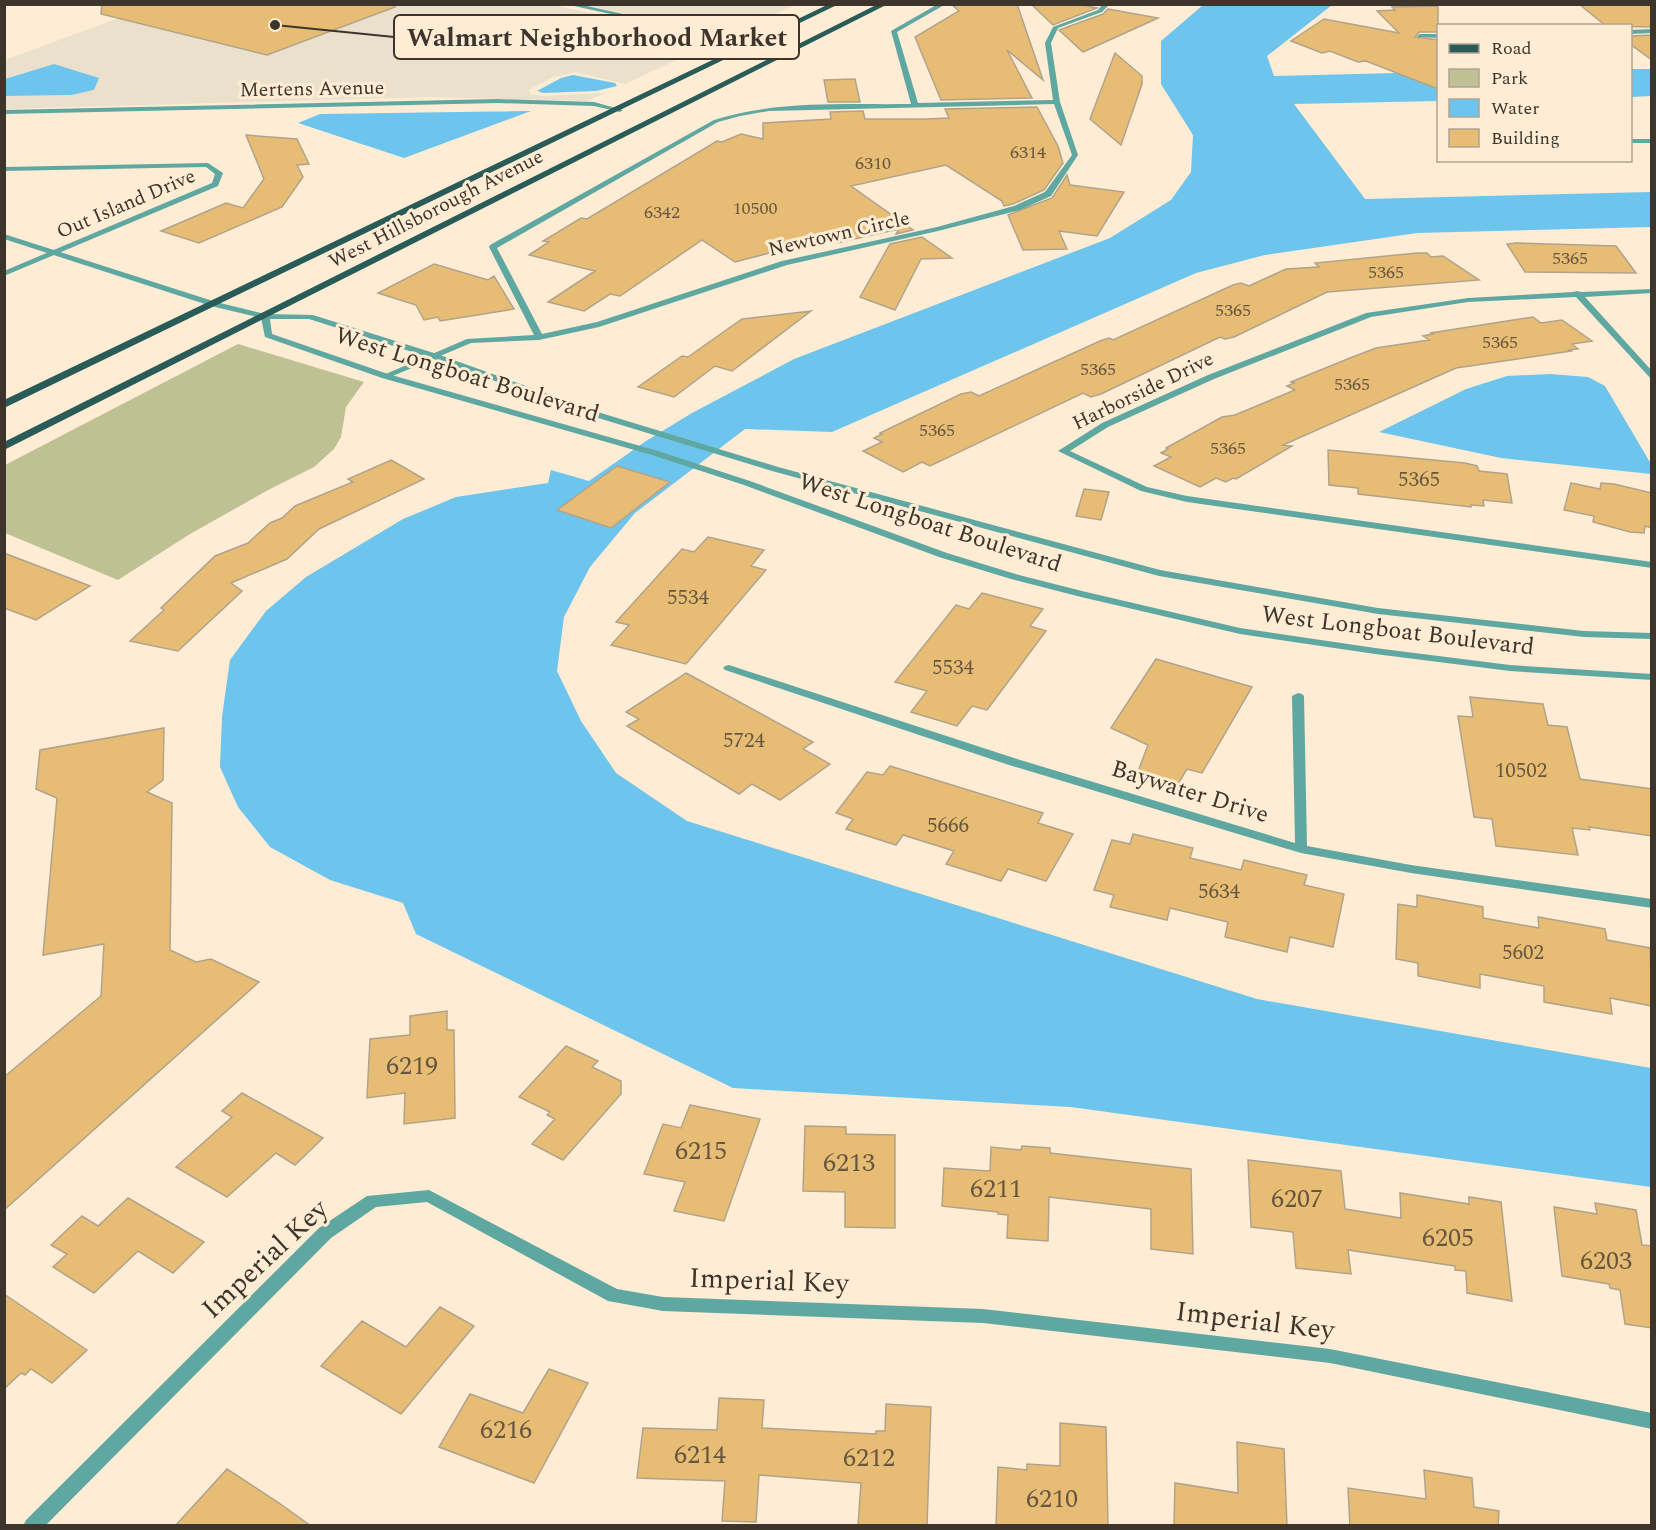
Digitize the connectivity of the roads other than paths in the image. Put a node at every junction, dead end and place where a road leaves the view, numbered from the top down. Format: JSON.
{"nodes":[{"id":1,"x":568,"y":4,"type":"edge"},
{"id":2,"x":836,"y":4,"type":"edge"},
{"id":3,"x":865,"y":4,"type":"edge"},
{"id":4,"x":885,"y":4,"type":"edge"},
{"id":5,"x":943,"y":4,"type":"edge"},
{"id":6,"x":1107,"y":4,"type":"edge"},
{"id":7,"x":849,"y":22,"type":"junction"},
{"id":8,"x":1632,"y":32,"type":"edge"},
{"id":9,"x":1652,"y":32,"type":"edge"},
{"id":10,"x":1419,"y":36,"type":"dead end"},
{"id":11,"x":1437,"y":36,"type":"edge"},
{"id":12,"x":755,"y":44,"type":"junction"},
{"id":13,"x":792,"y":51,"type":"junction"},
{"id":14,"x":1057,"y":102,"type":"junction"},
{"id":15,"x":915,"y":106,"type":"junction"},
{"id":16,"x":620,"y":110,"type":"junction"},
{"id":17,"x":4,"y":112,"type":"edge"},
{"id":18,"x":1632,"y":141,"type":"edge"},
{"id":19,"x":1652,"y":141,"type":"edge"},
{"id":20,"x":4,"y":169,"type":"edge"},
{"id":21,"x":4,"y":236,"type":"edge"},
{"id":22,"x":54,"y":253,"type":"junction"},
{"id":23,"x":4,"y":274,"type":"edge"},
{"id":24,"x":1652,"y":291,"type":"edge"},
{"id":25,"x":1577,"y":293,"type":"junction"},
{"id":26,"x":214,"y":303,"type":"junction"},
{"id":27,"x":266,"y":316,"type":"junction"},
{"id":28,"x":539,"y":337,"type":"junction"},
{"id":29,"x":434,"y":356,"type":"junction"},
{"id":30,"x":385,"y":376,"type":"junction"},
{"id":31,"x":1652,"y":377,"type":"edge"},
{"id":32,"x":4,"y":405,"type":"edge"},
{"id":33,"x":4,"y":447,"type":"edge"},
{"id":34,"x":1652,"y":565,"type":"edge"},
{"id":35,"x":1652,"y":636,"type":"edge"},
{"id":36,"x":729,"y":668,"type":"dead end"},
{"id":37,"x":1652,"y":677,"type":"edge"},
{"id":38,"x":1298,"y":696,"type":"dead end"},
{"id":39,"x":1301,"y":849,"type":"junction"},
{"id":40,"x":1652,"y":904,"type":"edge"},
{"id":41,"x":1652,"y":1421,"type":"edge"},
{"id":42,"x":32,"y":1526,"type":"edge"}],
"edges":[{"from":1,"to":12,"type":"street"},
{"from":2,"to":12,"type":"main road","name":"West Hillsborough Avenue"},
{"from":3,"to":7,"type":"main road"},
{"from":4,"to":7,"type":"main road","name":"West Hillsborough Avenue"},
{"from":5,"to":15,"type":"street"},
{"from":6,"to":14,"type":"street","name":"Newtown Circle"},
{"from":7,"to":13,"type":"main road","name":"West Hillsborough Avenue"},
{"from":8,"to":9,"type":"street"},
{"from":10,"to":11,"type":"street"},
{"from":12,"to":13,"type":"street"},
{"from":12,"to":16,"type":"main road","name":"West Hillsborough Avenue"},
{"from":13,"to":27,"type":"main road","name":"West Hillsborough Avenue"},
{"from":14,"to":15,"type":"street"},
{"from":14,"to":28,"type":"street","name":"Newtown Circle"},
{"from":15,"to":28,"type":"street"},
{"from":16,"to":17,"type":"street","name":"Mertens Avenue"},
{"from":16,"to":26,"type":"main road","name":"West Hillsborough Avenue"},
{"from":18,"to":19,"type":"street"},
{"from":20,"to":22,"type":"street","name":"Out Island Drive"},
{"from":21,"to":22,"type":"street","name":"West Longboat Boulevard"},
{"from":22,"to":23,"type":"street","name":"Out Island Drive"},
{"from":22,"to":26,"type":"street","name":"West Longboat Boulevard"},
{"from":24,"to":25,"type":"street","name":"Harborside Drive"},
{"from":25,"to":31,"type":"street"},
{"from":25,"to":34,"type":"street","name":"Harborside Drive"},
{"from":26,"to":27,"type":"street","name":"West Longboat Boulevard"},
{"from":26,"to":32,"type":"main road","name":"West Hillsborough Avenue"},
{"from":27,"to":29,"type":"street","name":"West Longboat Boulevard"},
{"from":27,"to":30,"type":"street","name":"West Longboat Boulevard"},
{"from":27,"to":33,"type":"main road","name":"West Hillsborough Avenue"},
{"from":28,"to":29,"type":"street","name":"Newtown Circle"},
{"from":29,"to":30,"type":"street","name":"Newtown Circle"},
{"from":29,"to":35,"type":"street","name":"West Longboat Boulevard"},
{"from":30,"to":37,"type":"street","name":"West Longboat Boulevard"},
{"from":36,"to":39,"type":"street","name":"Baywater Drive"},
{"from":38,"to":39,"type":"street"},
{"from":39,"to":40,"type":"street","name":"Baywater Drive"},
{"from":41,"to":42,"type":"street","name":"Imperial Key"}]}
